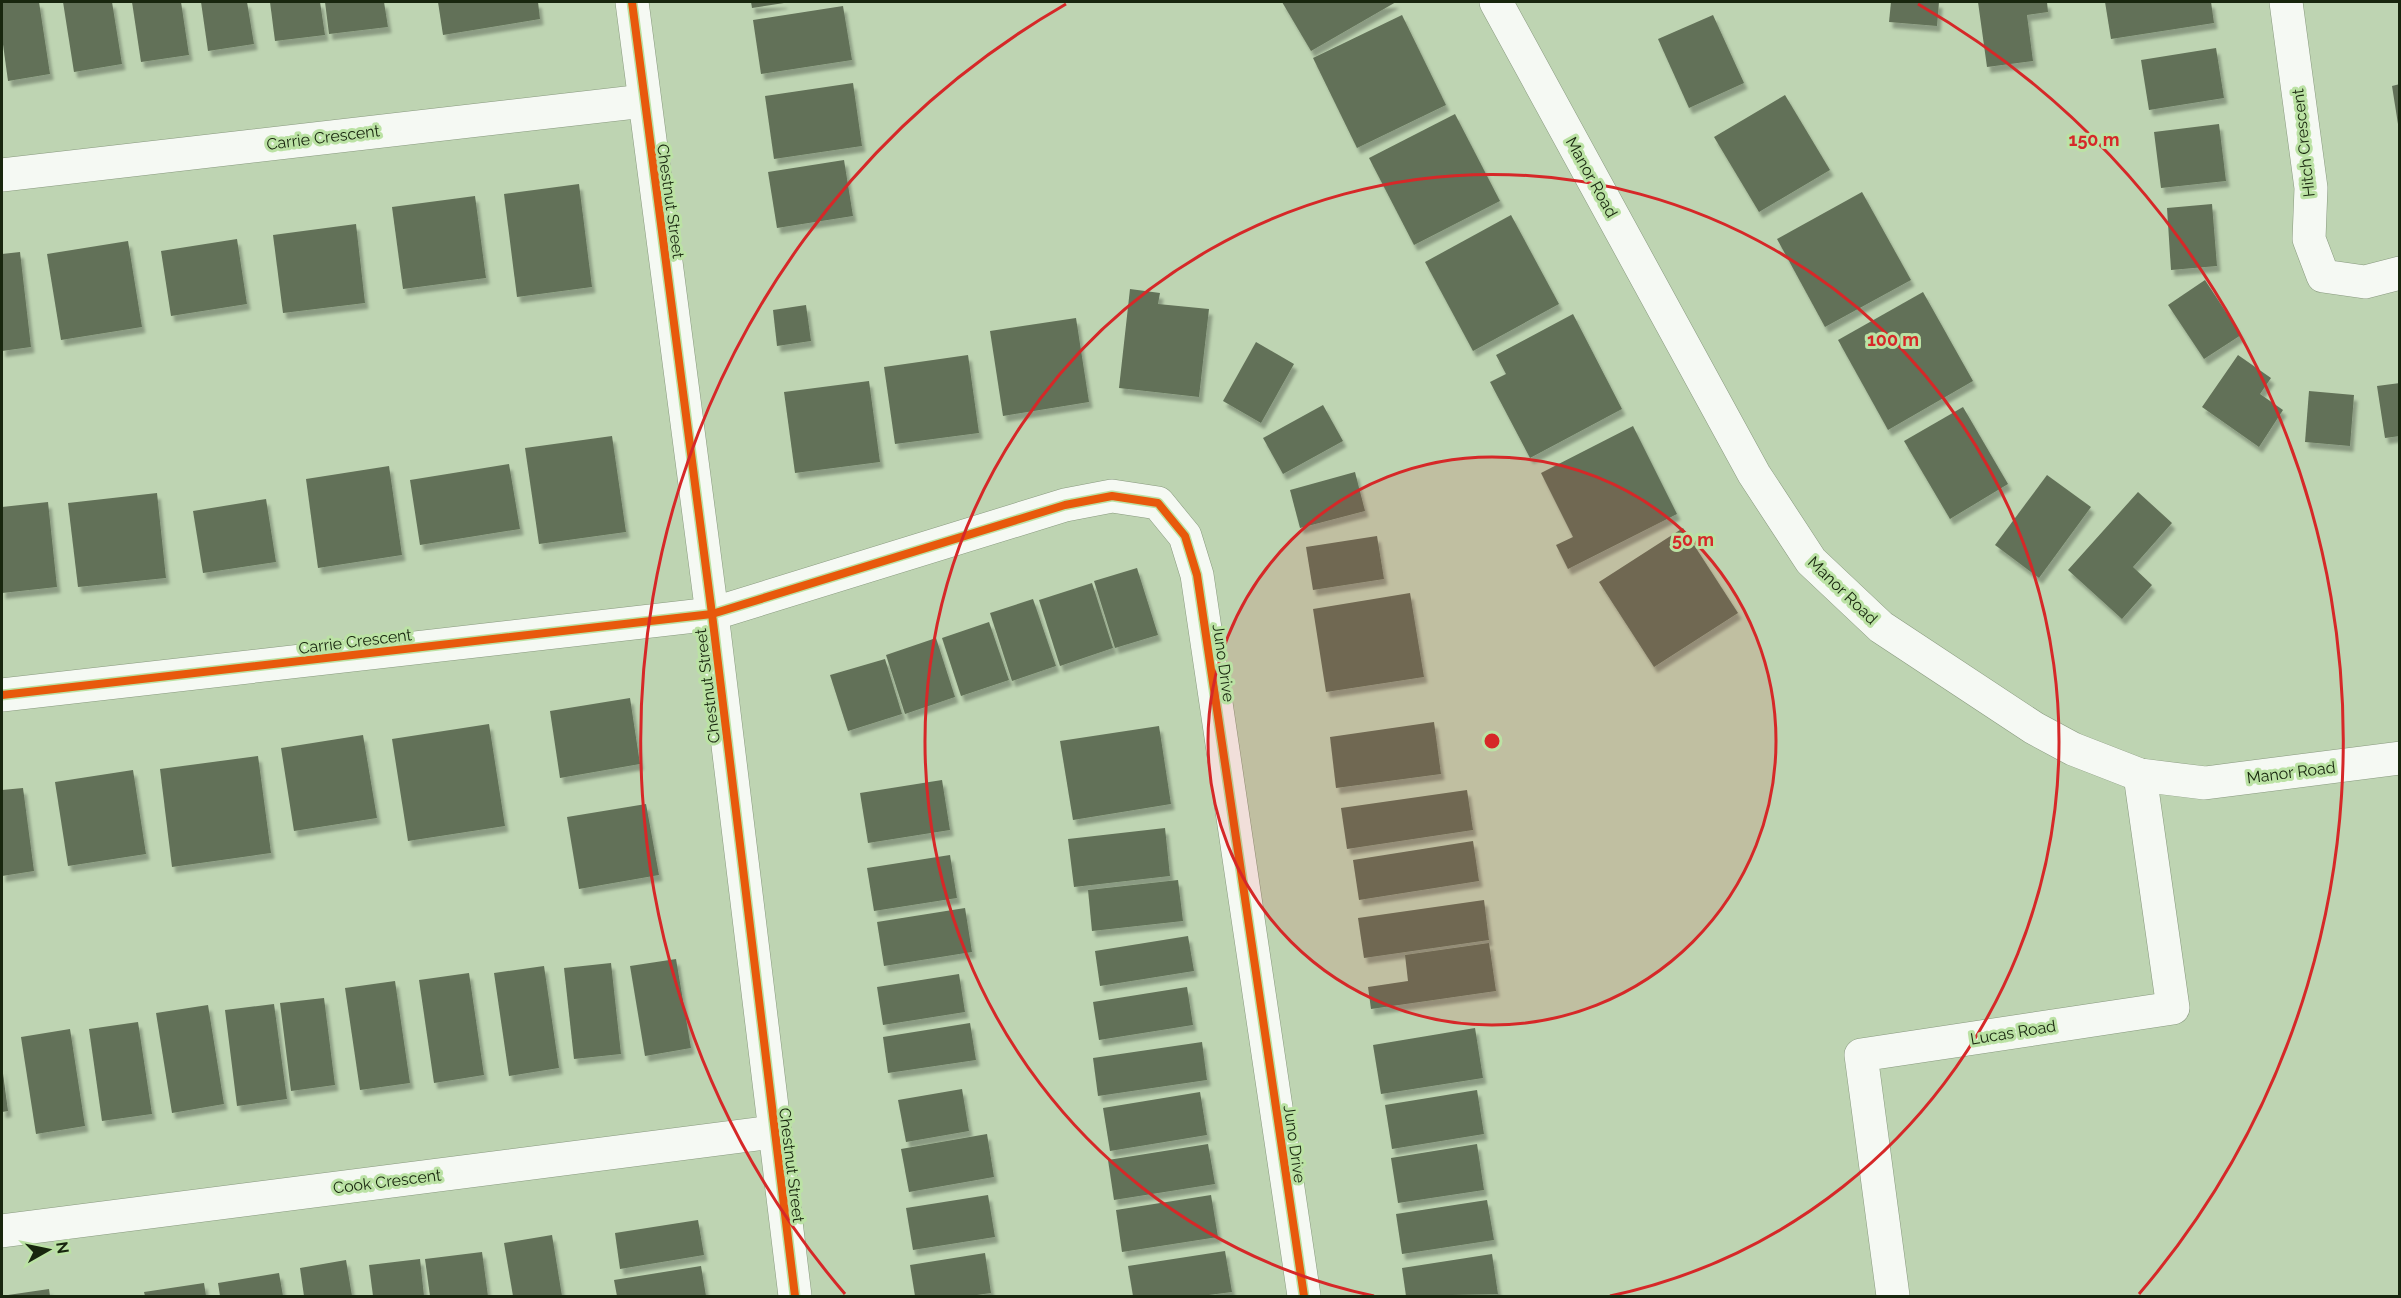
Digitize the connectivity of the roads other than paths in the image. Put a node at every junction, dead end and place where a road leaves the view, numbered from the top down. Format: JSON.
{"nodes":[{"id":1,"x":632,"y":2,"type":"edge"},
{"id":2,"x":1496,"y":2,"type":"edge"},
{"id":3,"x":2286,"y":2,"type":"edge"},
{"id":4,"x":644,"y":101,"type":"junction"},
{"id":5,"x":2,"y":175,"type":"edge"},
{"id":6,"x":2400,"y":273,"type":"edge"},
{"id":7,"x":712,"y":614,"type":"junction"},
{"id":8,"x":2,"y":695,"type":"edge"},
{"id":9,"x":2400,"y":758,"type":"edge"},
{"id":10,"x":2140,"y":775,"type":"junction"},
{"id":11,"x":773,"y":1132,"type":"junction"},
{"id":12,"x":2,"y":1231,"type":"edge"},
{"id":13,"x":795,"y":1296,"type":"edge"},
{"id":14,"x":1304,"y":1296,"type":"edge"},
{"id":15,"x":1893,"y":1296,"type":"edge"}],
"edges":[{"from":1,"to":4,"type":"street","name":"Chestnut Street"},
{"from":2,"to":10,"type":"street","name":"Manor Road"},
{"from":3,"to":6,"type":"street","name":"Hitch Crescent"},
{"from":4,"to":5,"type":"street","name":"Carrie Crescent"},
{"from":4,"to":7,"type":"street","name":"Chestnut Street"},
{"from":7,"to":8,"type":"street","name":"Carrie Crescent"},
{"from":7,"to":11,"type":"street","name":"Chestnut Street"},
{"from":7,"to":14,"type":"street","name":"Juno Drive"},
{"from":9,"to":10,"type":"street","name":"Manor Road"},
{"from":10,"to":15,"type":"street","name":"Lucas Road"},
{"from":11,"to":12,"type":"street","name":"Cook Crescent"},
{"from":11,"to":13,"type":"street","name":"Chestnut Street"}]}
